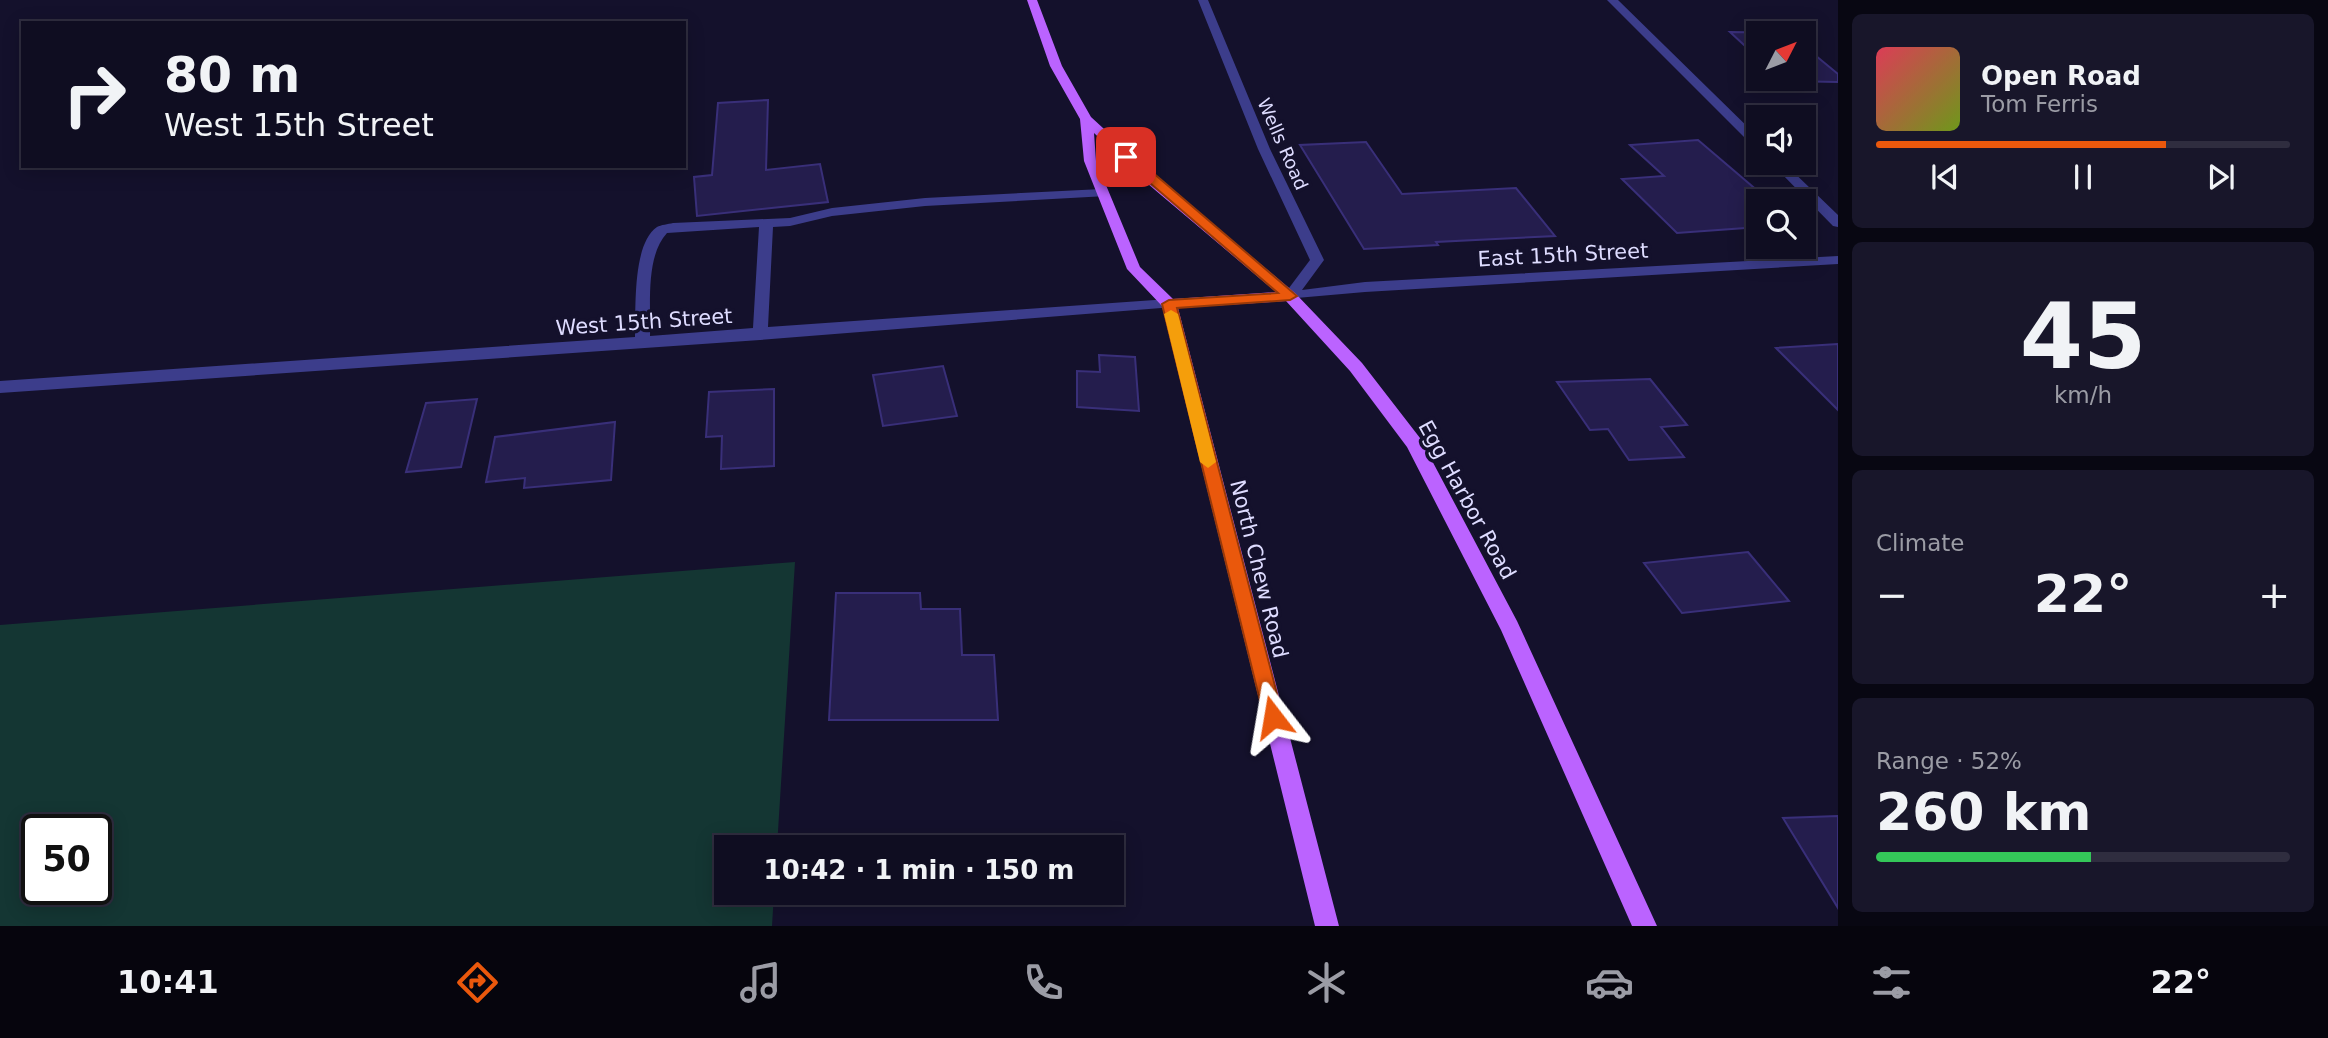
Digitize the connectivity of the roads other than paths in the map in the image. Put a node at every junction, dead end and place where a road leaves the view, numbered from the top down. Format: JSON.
{"nodes":[{"id":1,"x":1032,"y":0,"type":"edge"},
{"id":2,"x":1203,"y":0,"type":"edge"},
{"id":3,"x":1612,"y":0,"type":"edge"},
{"id":4,"x":1086,"y":119,"type":"junction"},
{"id":5,"x":1746,"y":132,"type":"edge"},
{"id":6,"x":1789,"y":175,"type":"edge"},
{"id":7,"x":1102,"y":193,"type":"junction"},
{"id":8,"x":1838,"y":223,"type":"edge"},
{"id":9,"x":766,"y":224,"type":"junction"},
{"id":10,"x":1838,"y":260,"type":"edge"},
{"id":11,"x":1290,"y":296,"type":"junction"},
{"id":12,"x":1169,"y":304,"type":"junction"},
{"id":13,"x":760,"y":335,"type":"junction"},
{"id":14,"x":642,"y":343,"type":"junction"},
{"id":15,"x":0,"y":387,"type":"edge"},
{"id":16,"x":1327,"y":926,"type":"edge"},
{"id":17,"x":1644,"y":926,"type":"edge"}],
"edges":[{"from":1,"to":4,"type":"main road","name":"Egg Harbor Road"},
{"from":2,"to":11,"type":"street","name":"Wells Road"},
{"from":3,"to":5,"type":"street"},
{"from":4,"to":7,"type":"main road"},
{"from":4,"to":11,"type":"main road","name":"Egg Harbor Road"},
{"from":6,"to":8,"type":"street"},
{"from":7,"to":9,"type":"street"},
{"from":7,"to":12,"type":"main road"},
{"from":9,"to":13,"type":"street"},
{"from":9,"to":14,"type":"street"},
{"from":10,"to":11,"type":"street","name":"East 15th Street"},
{"from":11,"to":12,"type":"main road","name":"West 15th Street"},
{"from":11,"to":17,"type":"main road","name":"Egg Harbor Road"},
{"from":12,"to":13,"type":"street","name":"West 15th Street"},
{"from":12,"to":16,"type":"main road","name":"North Chew Road"},
{"from":13,"to":14,"type":"street","name":"West 15th Street"},
{"from":14,"to":15,"type":"street","name":"West 15th Street"}]}
